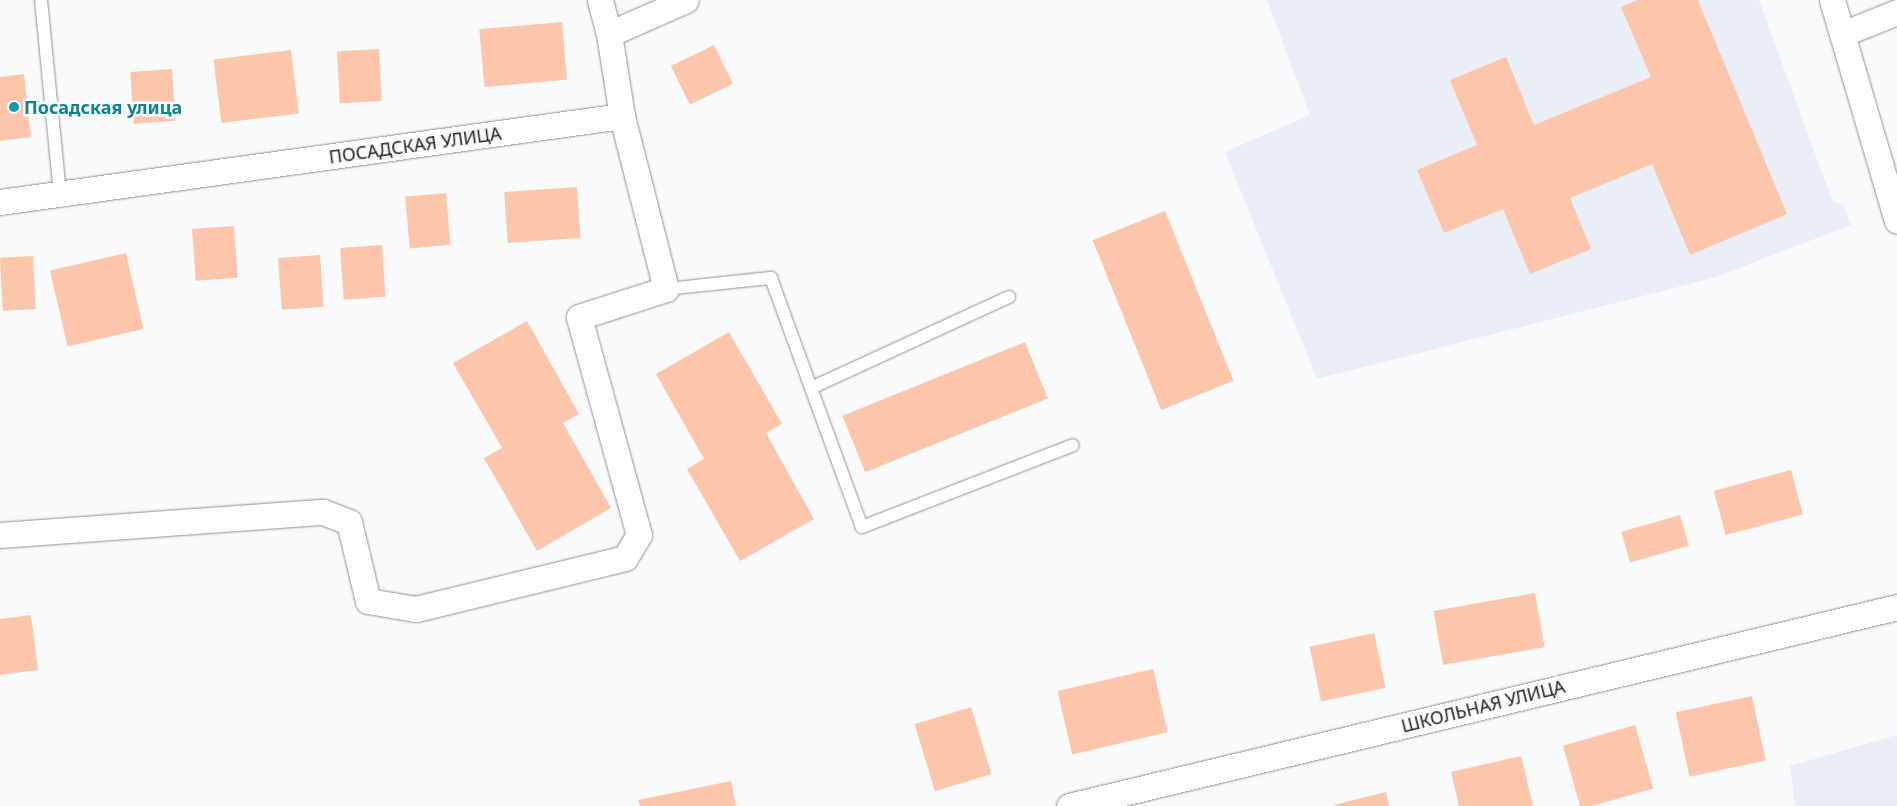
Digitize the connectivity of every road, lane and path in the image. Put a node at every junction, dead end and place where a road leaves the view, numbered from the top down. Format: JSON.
{"nodes":[{"id":1,"x":41,"y":0,"type":"edge"},
{"id":2,"x":600,"y":0,"type":"edge"},
{"id":3,"x":686,"y":0,"type":"edge"},
{"id":4,"x":1832,"y":0,"type":"edge"},
{"id":5,"x":1897,"y":12,"type":"edge"},
{"id":6,"x":609,"y":34,"type":"junction"},
{"id":7,"x":1842,"y":34,"type":"junction"},
{"id":8,"x":622,"y":116,"type":"junction"},
{"id":9,"x":60,"y":194,"type":"junction"},
{"id":10,"x":0,"y":202,"type":"edge"},
{"id":11,"x":1897,"y":221,"type":"edge"},
{"id":12,"x":666,"y":289,"type":"junction"},
{"id":13,"x":1009,"y":297,"type":"dead end"},
{"id":14,"x":811,"y":388,"type":"junction"},
{"id":15,"x":1073,"y":445,"type":"dead end"},
{"id":16,"x":0,"y":534,"type":"edge"},
{"id":17,"x":1897,"y":606,"type":"edge"},
{"id":18,"x":1069,"y":806,"type":"edge"}],
"edges":[{"from":1,"to":9,"type":"lane"},
{"from":2,"to":6,"type":"street"},
{"from":3,"to":6,"type":"street"},
{"from":4,"to":7,"type":"street"},
{"from":5,"to":7,"type":"street"},
{"from":6,"to":8,"type":"street"},
{"from":7,"to":11,"type":"street"},
{"from":8,"to":9,"type":"street","name":"ПОСАДСКАЯ УЛИЦА"},
{"from":8,"to":12,"type":"street"},
{"from":9,"to":10,"type":"street","name":"ПОСАДСКАЯ УЛИЦА"},
{"from":12,"to":14,"type":"lane"},
{"from":12,"to":16,"type":"street"},
{"from":13,"to":14,"type":"lane"},
{"from":14,"to":15,"type":"lane"},
{"from":17,"to":18,"type":"street","name":"ШКОЛЬНАЯ УЛИЦА"}]}
